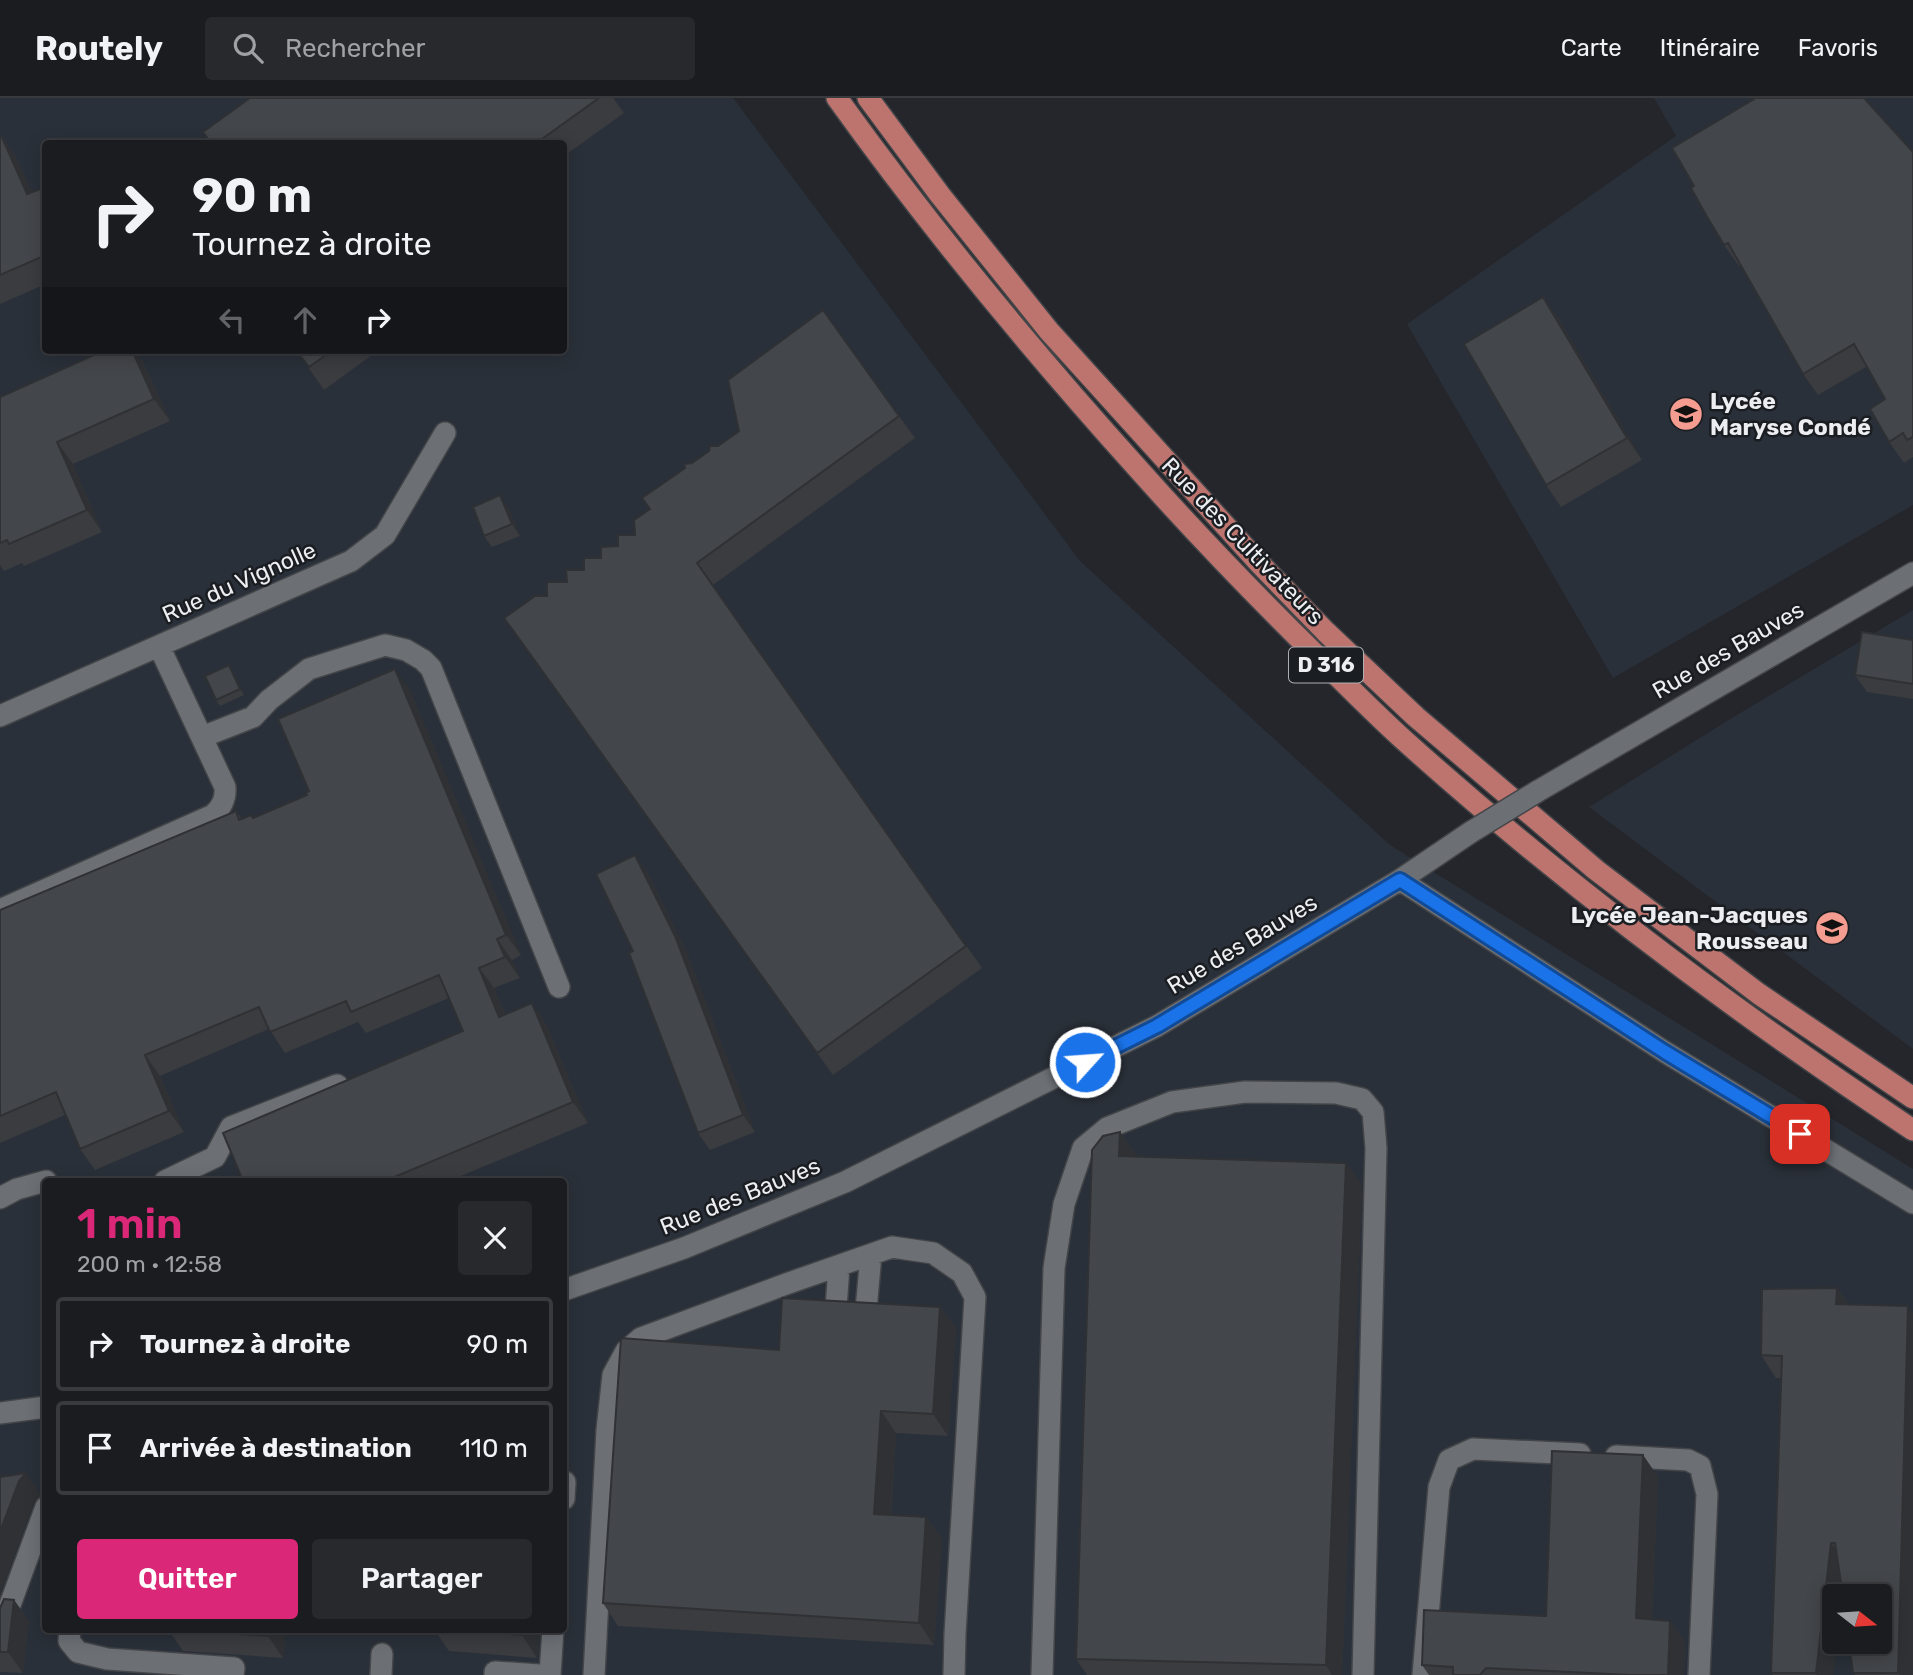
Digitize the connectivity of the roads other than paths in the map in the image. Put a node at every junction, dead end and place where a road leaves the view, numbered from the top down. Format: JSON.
{"nodes":[{"id":1,"x":837,"y":98,"type":"edge"},
{"id":2,"x":868,"y":98,"type":"edge"},
{"id":3,"x":446,"y":433,"type":"dead end"},
{"id":4,"x":1913,"y":573,"type":"edge"},
{"id":5,"x":159,"y":646,"type":"junction"},
{"id":6,"x":0,"y":716,"type":"edge"},
{"id":7,"x":202,"y":737,"type":"junction"},
{"id":8,"x":1400,"y":880,"type":"junction"},
{"id":9,"x":0,"y":910,"type":"edge"},
{"id":10,"x":559,"y":987,"type":"dead end"},
{"id":11,"x":357,"y":1078,"type":"edge"},
{"id":12,"x":1913,"y":1098,"type":"edge"},
{"id":13,"x":1913,"y":1130,"type":"edge"},
{"id":14,"x":170,"y":1178,"type":"edge"},
{"id":15,"x":42,"y":1182,"type":"edge"},
{"id":16,"x":0,"y":1198,"type":"edge"},
{"id":17,"x":1913,"y":1203,"type":"edge"},
{"id":18,"x":871,"y":1255,"type":"junction"},
{"id":19,"x":839,"y":1266,"type":"junction"},
{"id":20,"x":567,"y":1289,"type":"edge"},
{"id":21,"x":836,"y":1308,"type":"edge"},
{"id":22,"x":866,"y":1310,"type":"edge"},
{"id":23,"x":42,"y":1408,"type":"edge"},
{"id":24,"x":3,"y":1413,"type":"edge"},
{"id":25,"x":42,"y":1518,"type":"edge"},
{"id":26,"x":0,"y":1632,"type":"edge"},
{"id":27,"x":70,"y":1633,"type":"edge"},
{"id":28,"x":553,"y":1633,"type":"edge"},
{"id":29,"x":949,"y":1670,"type":"edge"},
{"id":30,"x":233,"y":1675,"type":"edge"},
{"id":31,"x":495,"y":1675,"type":"edge"},
{"id":32,"x":539,"y":1675,"type":"edge"},
{"id":33,"x":550,"y":1675,"type":"edge"},
{"id":34,"x":594,"y":1675,"type":"edge"},
{"id":35,"x":1042,"y":1675,"type":"edge"},
{"id":36,"x":1363,"y":1675,"type":"edge"},
{"id":37,"x":1423,"y":1675,"type":"edge"},
{"id":38,"x":1699,"y":1675,"type":"edge"}],
"edges":[{"from":1,"to":13,"type":"main road","name":"Rue des Cultivateurs","number":"D 316"},
{"from":2,"to":12,"type":"main road","name":"Rue des Cultivateurs","number":"D 316"},
{"from":3,"to":5,"type":"street","name":"Rue du Vignolle"},
{"from":4,"to":8,"type":"street","name":"Rue des Bauves","bridge":true},
{"from":5,"to":6,"type":"street","name":"Rue du Vignolle"},
{"from":5,"to":7,"type":"street"},
{"from":7,"to":9,"type":"street"},
{"from":7,"to":10,"type":"street"},
{"from":8,"to":17,"type":"street"},
{"from":8,"to":20,"type":"street","name":"Rue des Bauves"},
{"from":11,"to":14,"type":"street"},
{"from":15,"to":16,"type":"street"},
{"from":18,"to":19,"type":"street"},
{"from":18,"to":22,"type":"street"},
{"from":18,"to":29,"type":"street"},
{"from":19,"to":21,"type":"street"},
{"from":19,"to":34,"type":"street"},
{"from":23,"to":24,"type":"street"},
{"from":25,"to":26,"type":"street"},
{"from":27,"to":30,"type":"street"},
{"from":28,"to":33,"type":"street"},
{"from":31,"to":32,"type":"street"},
{"from":35,"to":36,"type":"street"},
{"from":37,"to":38,"type":"street"}]}
